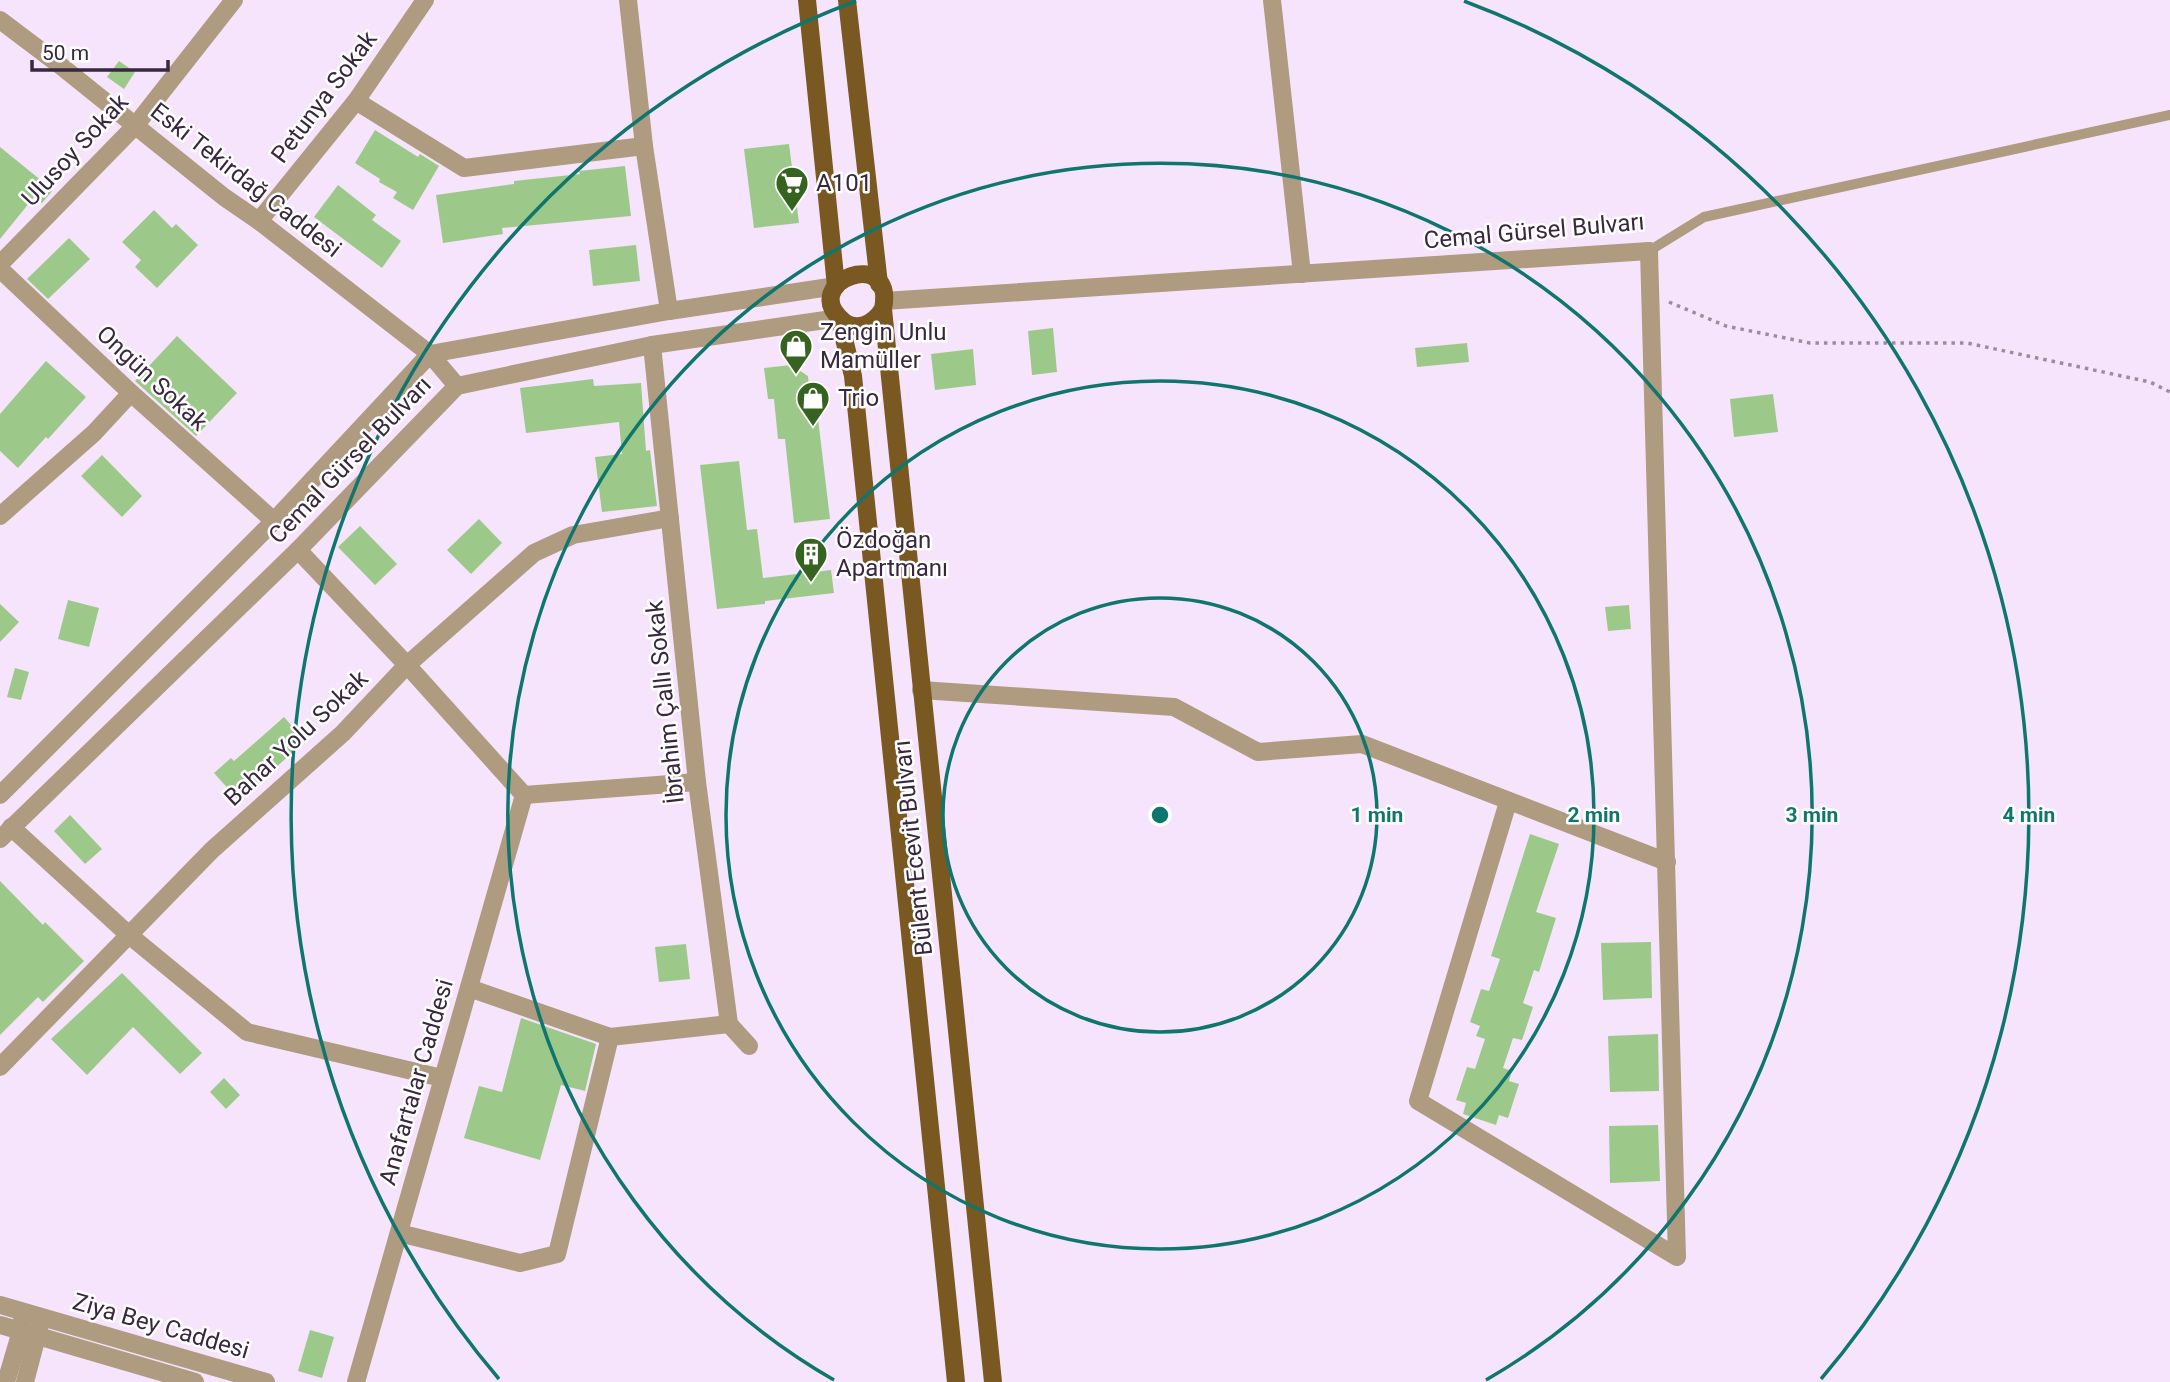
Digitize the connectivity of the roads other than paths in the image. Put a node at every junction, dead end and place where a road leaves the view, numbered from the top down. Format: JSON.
{"nodes":[{"id":1,"x":234,"y":0,"type":"edge"},
{"id":2,"x":425,"y":0,"type":"edge"},
{"id":3,"x":628,"y":0,"type":"edge"},
{"id":4,"x":807,"y":0,"type":"edge"},
{"id":5,"x":847,"y":0,"type":"edge"},
{"id":6,"x":1272,"y":0,"type":"edge"},
{"id":7,"x":0,"y":20,"type":"edge"},
{"id":8,"x":356,"y":101,"type":"junction"},
{"id":9,"x":2170,"y":115,"type":"edge"},
{"id":10,"x":135,"y":125,"type":"junction"},
{"id":11,"x":644,"y":146,"type":"junction"},
{"id":12,"x":259,"y":221,"type":"junction"},
{"id":13,"x":1649,"y":251,"type":"junction"},
{"id":14,"x":0,"y":266,"type":"edge"},
{"id":15,"x":1302,"y":274,"type":"junction"},
{"id":16,"x":836,"y":286,"type":"junction"},
{"id":17,"x":882,"y":298,"type":"junction"},
{"id":18,"x":669,"y":311,"type":"junction"},
{"id":19,"x":839,"y":318,"type":"junction"},
{"id":20,"x":652,"y":345,"type":"junction"},
{"id":21,"x":430,"y":354,"type":"junction"},
{"id":22,"x":457,"y":386,"type":"junction"},
{"id":23,"x":131,"y":393,"type":"junction"},
{"id":24,"x":0,"y":516,"type":"edge"},
{"id":25,"x":670,"y":518,"type":"junction"},
{"id":26,"x":274,"y":521,"type":"junction"},
{"id":27,"x":298,"y":550,"type":"junction"},
{"id":28,"x":407,"y":665,"type":"junction"},
{"id":29,"x":921,"y":690,"type":"junction"},
{"id":30,"x":697,"y":782,"type":"junction"},
{"id":31,"x":0,"y":795,"type":"edge"},
{"id":32,"x":524,"y":795,"type":"junction"},
{"id":33,"x":1508,"y":802,"type":"junction"},
{"id":34,"x":6,"y":833,"type":"edge"},
{"id":35,"x":1667,"y":862,"type":"junction"},
{"id":36,"x":129,"y":935,"type":"junction"},
{"id":37,"x":468,"y":988,"type":"junction"},
{"id":38,"x":729,"y":1024,"type":"junction"},
{"id":39,"x":610,"y":1037,"type":"junction"},
{"id":40,"x":749,"y":1046,"type":"dead end"},
{"id":41,"x":0,"y":1067,"type":"edge"},
{"id":42,"x":442,"y":1078,"type":"junction"},
{"id":43,"x":399,"y":1233,"type":"junction"},
{"id":44,"x":0,"y":1305,"type":"edge"},
{"id":45,"x":23,"y":1312,"type":"junction"},
{"id":46,"x":42,"y":1317,"type":"junction"},
{"id":47,"x":0,"y":1325,"type":"edge"},
{"id":48,"x":29,"y":1333,"type":"junction"},
{"id":49,"x":6,"y":1382,"type":"edge"},
{"id":50,"x":24,"y":1382,"type":"edge"},
{"id":51,"x":195,"y":1382,"type":"edge"},
{"id":52,"x":266,"y":1382,"type":"edge"},
{"id":53,"x":356,"y":1382,"type":"edge"},
{"id":54,"x":956,"y":1382,"type":"edge"},
{"id":55,"x":993,"y":1382,"type":"edge"}],
"edges":[{"from":1,"to":10,"type":"street","name":"Ulusoy Sokak"},
{"from":2,"to":8,"type":"street","name":"Petunya Sokak"},
{"from":3,"to":11,"type":"street"},
{"from":4,"to":16,"type":"main road"},
{"from":5,"to":17,"type":"main road","name":"Bülent Ecevit Bulvarı"},
{"from":6,"to":15,"type":"street"},
{"from":7,"to":10,"type":"street","name":"Eski Tekirdağ Caddesi"},
{"from":8,"to":11,"type":"street"},
{"from":8,"to":12,"type":"street","name":"Petunya Sokak"},
{"from":9,"to":13,"type":"lane","name":"Cemal Gürsel Bulvarı"},
{"from":10,"to":12,"type":"street","name":"Eski Tekirdağ Caddesi"},
{"from":10,"to":14,"type":"street","name":"Ulusoy Sokak"},
{"from":11,"to":18,"type":"street"},
{"from":12,"to":21,"type":"street","name":"Eski Tekirdağ Caddesi"},
{"from":13,"to":15,"type":"street","name":"Cemal Gürsel Bulvarı"},
{"from":13,"to":35,"type":"street"},
{"from":14,"to":23,"type":"street","name":"Ongün Sokak"},
{"from":15,"to":17,"type":"street","name":"Cemal Gürsel Bulvarı"},
{"from":16,"to":17,"type":"main road"},
{"from":16,"to":18,"type":"street","name":"Cemal Gürsel Bulvarı"},
{"from":16,"to":19,"type":"main road"},
{"from":17,"to":19,"type":"main road"},
{"from":17,"to":29,"type":"main road","name":"Bülent Ecevit Bulvarı"},
{"from":18,"to":21,"type":"street","name":"Cemal Gürsel Bulvarı"},
{"from":19,"to":20,"type":"street","name":"Cemal Gürsel Bulvarı"},
{"from":19,"to":54,"type":"main road"},
{"from":20,"to":22,"type":"street","name":"Cemal Gürsel Bulvarı"},
{"from":20,"to":25,"type":"street","name":"İbrahim Çallı Sokak"},
{"from":21,"to":22,"type":"street","name":"Eski Tekirdağ Caddesi"},
{"from":21,"to":26,"type":"street","name":"Cemal Gürsel Bulvarı"},
{"from":22,"to":27,"type":"street","name":"Cemal Gürsel Bulvarı"},
{"from":23,"to":24,"type":"street"},
{"from":23,"to":26,"type":"street","name":"Ongün Sokak"},
{"from":25,"to":28,"type":"street","name":"Bahar Yolu Sokak"},
{"from":25,"to":30,"type":"street","name":"İbrahim Çallı Sokak"},
{"from":26,"to":31,"type":"street","name":"Cemal Gürsel Bulvarı"},
{"from":27,"to":28,"type":"street"},
{"from":27,"to":34,"type":"street","name":"Cemal Gürsel Bulvarı"},
{"from":28,"to":32,"type":"street"},
{"from":28,"to":36,"type":"street","name":"Bahar Yolu Sokak"},
{"from":29,"to":33,"type":"street"},
{"from":29,"to":55,"type":"main road","name":"Bülent Ecevit Bulvarı"},
{"from":30,"to":32,"type":"street"},
{"from":30,"to":38,"type":"street","name":"İbrahim Çallı Sokak"},
{"from":32,"to":37,"type":"street","name":"Anafartalar Caddesi"},
{"from":33,"to":35,"type":"street"},
{"from":33,"to":35,"type":"street"},
{"from":34,"to":36,"type":"street"},
{"from":36,"to":41,"type":"street","name":"Bahar Yolu Sokak"},
{"from":36,"to":42,"type":"street"},
{"from":37,"to":39,"type":"street"},
{"from":37,"to":42,"type":"street","name":"Anafartalar Caddesi"},
{"from":38,"to":39,"type":"street"},
{"from":38,"to":40,"type":"street"},
{"from":39,"to":43,"type":"street"},
{"from":42,"to":43,"type":"street","name":"Anafartalar Caddesi"},
{"from":43,"to":53,"type":"street","name":"Anafartalar Caddesi"},
{"from":44,"to":45,"type":"street","name":"Ziya Bey Caddesi"},
{"from":45,"to":46,"type":"street","name":"Ziya Bey Caddesi"},
{"from":45,"to":48,"type":"street"},
{"from":46,"to":48,"type":"street","name":"Ziya Bey Caddesi"},
{"from":46,"to":52,"type":"street","name":"Ziya Bey Caddesi"},
{"from":47,"to":48,"type":"street","name":"Ziya Bey Caddesi"},
{"from":48,"to":49,"type":"street"},
{"from":48,"to":50,"type":"street"},
{"from":48,"to":51,"type":"street","name":"Ziya Bey Caddesi"}]}
